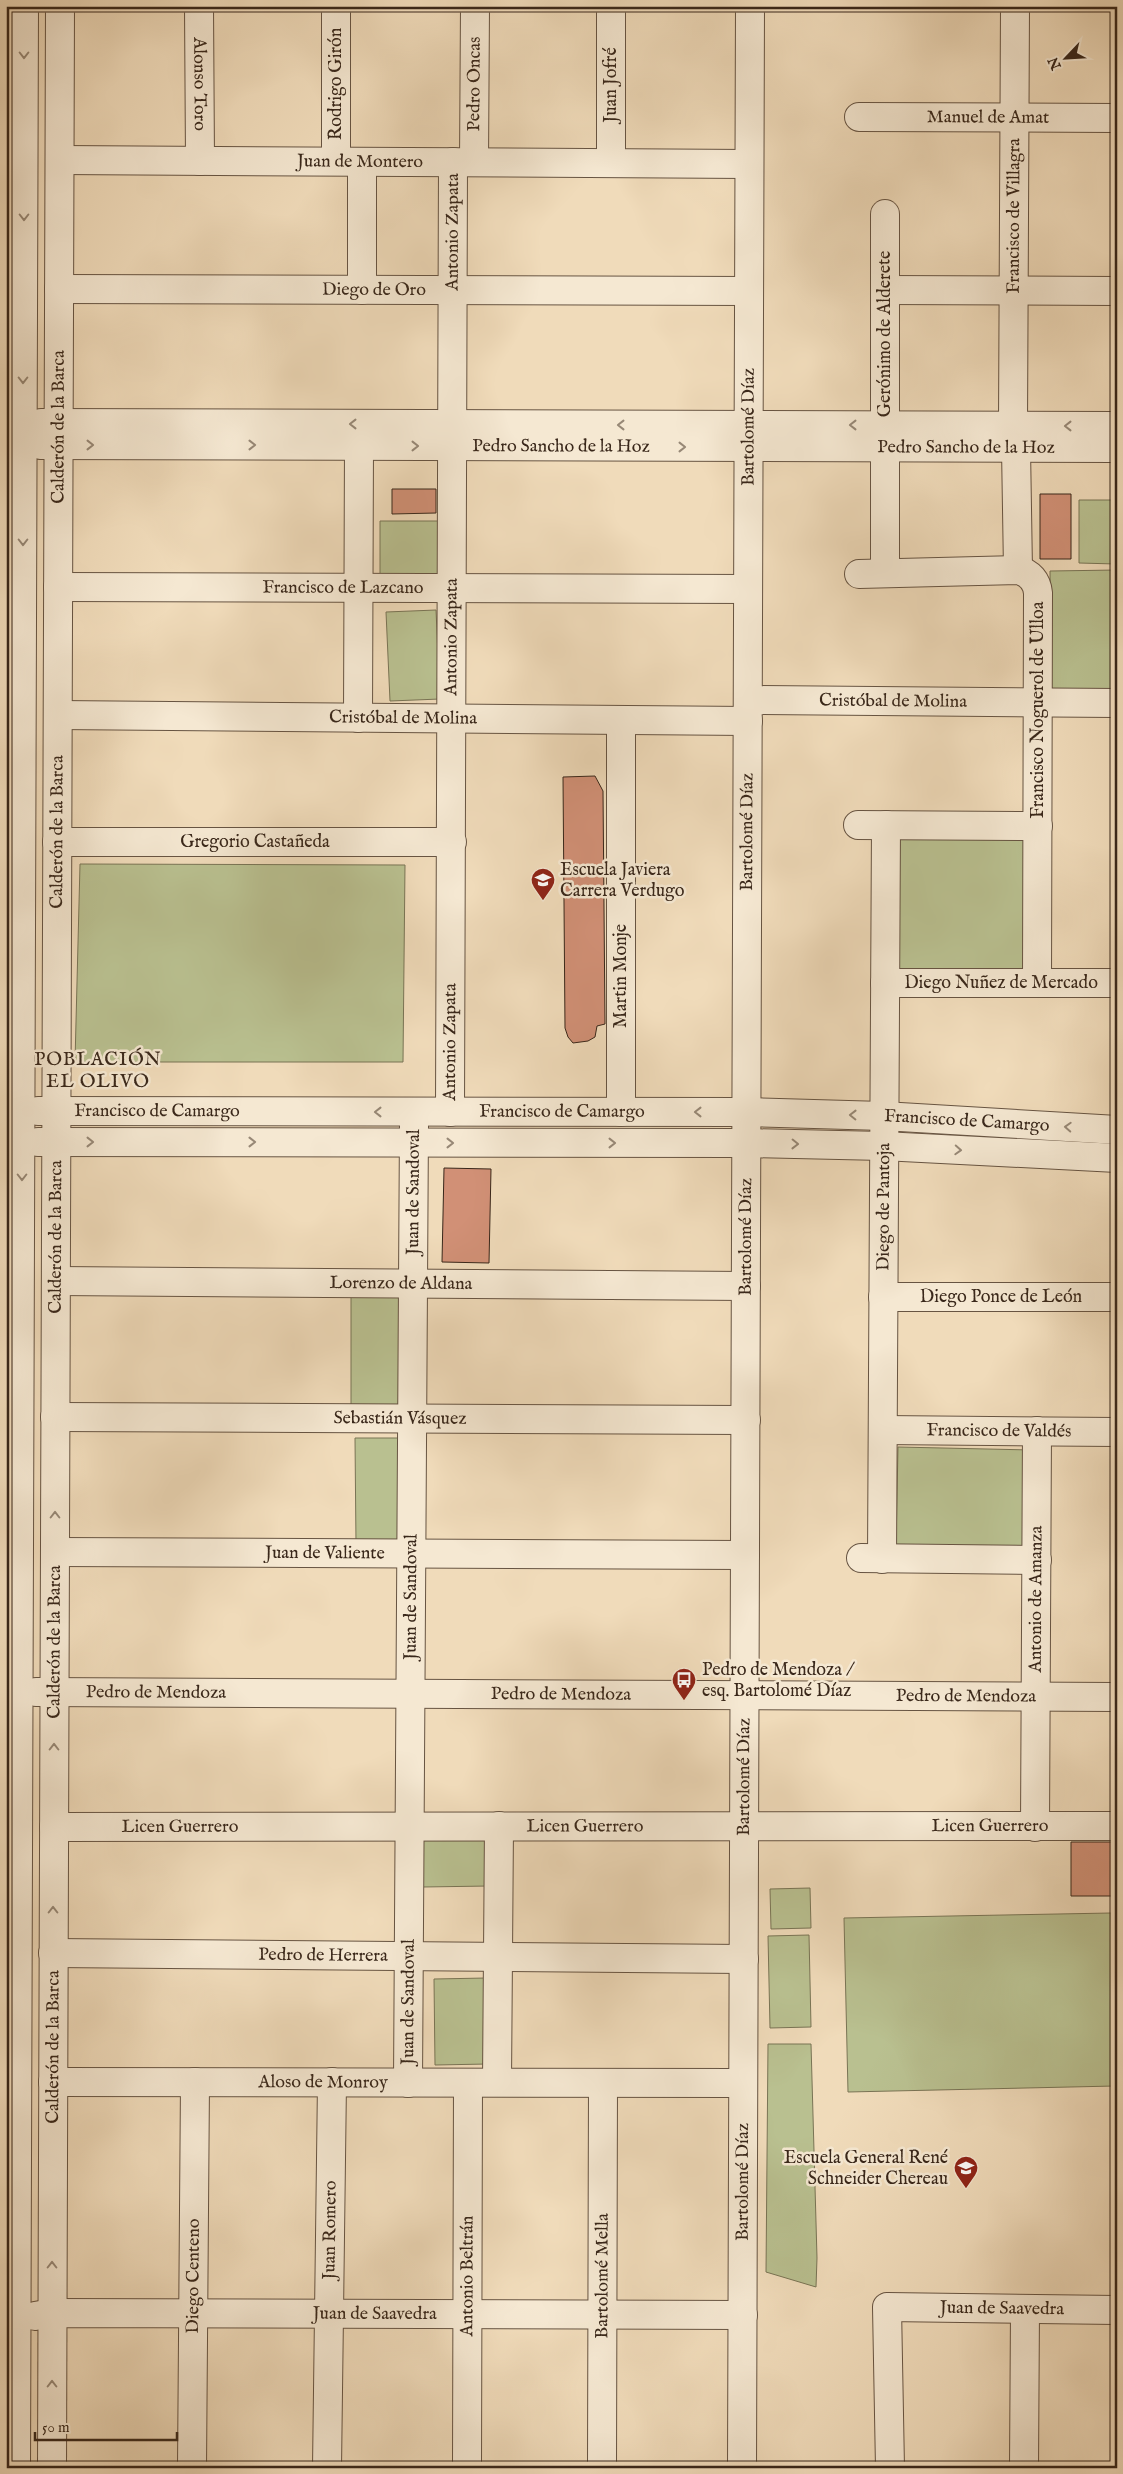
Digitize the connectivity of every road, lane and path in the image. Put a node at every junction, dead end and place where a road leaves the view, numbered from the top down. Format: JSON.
{"nodes":[{"id":1,"x":24,"y":6,"type":"edge"},
{"id":2,"x":60,"y":6,"type":"edge"},
{"id":3,"x":199,"y":6,"type":"edge"},
{"id":4,"x":336,"y":6,"type":"edge"},
{"id":5,"x":475,"y":6,"type":"edge"},
{"id":6,"x":611,"y":6,"type":"edge"},
{"id":7,"x":750,"y":6,"type":"edge"},
{"id":8,"x":1015,"y":6,"type":"edge"},
{"id":9,"x":859,"y":117,"type":"dead end"},
{"id":10,"x":1014,"y":117,"type":"junction"},
{"id":11,"x":1117,"y":118,"type":"edge"},
{"id":12,"x":60,"y":160,"type":"junction"},
{"id":13,"x":200,"y":161,"type":"junction"},
{"id":14,"x":349,"y":162,"type":"junction"},
{"id":15,"x":464,"y":162,"type":"junction"},
{"id":16,"x":610,"y":163,"type":"junction"},
{"id":17,"x":749,"y":164,"type":"junction"},
{"id":18,"x":15,"y":186,"type":"edge"},
{"id":19,"x":885,"y":214,"type":"dead end"},
{"id":20,"x":59,"y":289,"type":"junction"},
{"id":21,"x":362,"y":290,"type":"junction"},
{"id":22,"x":453,"y":290,"type":"junction"},
{"id":23,"x":885,"y":290,"type":"junction"},
{"id":24,"x":1013,"y":290,"type":"junction"},
{"id":25,"x":749,"y":291,"type":"junction"},
{"id":26,"x":1117,"y":291,"type":"edge"},
{"id":27,"x":1117,"y":426,"type":"edge"},
{"id":28,"x":15,"y":434,"type":"edge"},
{"id":29,"x":59,"y":434,"type":"junction"},
{"id":30,"x":453,"y":435,"type":"junction"},
{"id":31,"x":749,"y":436,"type":"junction"},
{"id":32,"x":886,"y":436,"type":"junction"},
{"id":33,"x":1015,"y":436,"type":"junction"},
{"id":34,"x":360,"y":446,"type":"junction"},
{"id":35,"x":1117,"y":448,"type":"edge"},
{"id":36,"x":1018,"y":570,"type":"junction"},
{"id":37,"x":14,"y":584,"type":"edge"},
{"id":38,"x":58,"y":587,"type":"junction"},
{"id":39,"x":359,"y":588,"type":"junction"},
{"id":40,"x":453,"y":588,"type":"junction"},
{"id":41,"x":748,"y":589,"type":"junction"},
{"id":42,"x":1038,"y":702,"type":"junction"},
{"id":43,"x":1117,"y":703,"type":"edge"},
{"id":44,"x":748,"y":710,"type":"junction"},
{"id":45,"x":58,"y":715,"type":"junction"},
{"id":46,"x":358,"y":718,"type":"junction"},
{"id":47,"x":452,"y":718,"type":"junction"},
{"id":48,"x":621,"y":720,"type":"junction"},
{"id":49,"x":858,"y":824,"type":"dead end"},
{"id":50,"x":886,"y":825,"type":"junction"},
{"id":51,"x":1038,"y":826,"type":"junction"},
{"id":52,"x":57,"y":842,"type":"junction"},
{"id":53,"x":452,"y":842,"type":"junction"},
{"id":54,"x":14,"y":860,"type":"edge"},
{"id":55,"x":885,"y":983,"type":"junction"},
{"id":56,"x":1037,"y":983,"type":"junction"},
{"id":57,"x":1117,"y":983,"type":"edge"},
{"id":58,"x":14,"y":1111,"type":"edge"},
{"id":59,"x":56,"y":1111,"type":"junction"},
{"id":60,"x":414,"y":1112,"type":"junction"},
{"id":61,"x":450,"y":1112,"type":"junction"},
{"id":62,"x":621,"y":1112,"type":"junction"},
{"id":63,"x":746,"y":1112,"type":"junction"},
{"id":64,"x":883,"y":1116,"type":"junction"},
{"id":65,"x":1117,"y":1130,"type":"edge"},
{"id":66,"x":14,"y":1142,"type":"edge"},
{"id":67,"x":56,"y":1142,"type":"junction"},
{"id":68,"x":414,"y":1142,"type":"junction"},
{"id":69,"x":746,"y":1143,"type":"junction"},
{"id":70,"x":884,"y":1146,"type":"junction"},
{"id":71,"x":1117,"y":1158,"type":"edge"},
{"id":72,"x":56,"y":1282,"type":"junction"},
{"id":73,"x":413,"y":1284,"type":"junction"},
{"id":74,"x":746,"y":1286,"type":"junction"},
{"id":75,"x":883,"y":1297,"type":"junction"},
{"id":76,"x":1117,"y":1297,"type":"edge"},
{"id":77,"x":55,"y":1417,"type":"junction"},
{"id":78,"x":412,"y":1418,"type":"junction"},
{"id":79,"x":746,"y":1420,"type":"junction"},
{"id":80,"x":883,"y":1430,"type":"junction"},
{"id":81,"x":1037,"y":1431,"type":"junction"},
{"id":82,"x":1117,"y":1432,"type":"edge"},
{"id":83,"x":13,"y":1441,"type":"edge"},
{"id":84,"x":55,"y":1552,"type":"junction"},
{"id":85,"x":412,"y":1553,"type":"junction"},
{"id":86,"x":745,"y":1555,"type":"junction"},
{"id":87,"x":1037,"y":1560,"type":"junction"},
{"id":88,"x":13,"y":1692,"type":"edge"},
{"id":89,"x":54,"y":1692,"type":"junction"},
{"id":90,"x":411,"y":1694,"type":"junction"},
{"id":91,"x":745,"y":1695,"type":"junction"},
{"id":92,"x":1036,"y":1697,"type":"junction"},
{"id":93,"x":1117,"y":1697,"type":"edge"},
{"id":94,"x":410,"y":1826,"type":"junction"},
{"id":95,"x":499,"y":1826,"type":"junction"},
{"id":96,"x":1117,"y":1826,"type":"edge"},
{"id":97,"x":54,"y":1827,"type":"junction"},
{"id":98,"x":1035,"y":1827,"type":"junction"},
{"id":99,"x":744,"y":1828,"type":"junction"},
{"id":100,"x":53,"y":1953,"type":"junction"},
{"id":101,"x":409,"y":1956,"type":"junction"},
{"id":102,"x":498,"y":1957,"type":"junction"},
{"id":103,"x":744,"y":1959,"type":"junction"},
{"id":104,"x":53,"y":2082,"type":"junction"},
{"id":105,"x":195,"y":2082,"type":"junction"},
{"id":106,"x":332,"y":2082,"type":"junction"},
{"id":107,"x":408,"y":2082,"type":"junction"},
{"id":108,"x":497,"y":2082,"type":"junction"},
{"id":109,"x":468,"y":2083,"type":"junction"},
{"id":110,"x":603,"y":2083,"type":"junction"},
{"id":111,"x":743,"y":2083,"type":"junction"},
{"id":112,"x":1025,"y":2309,"type":"junction"},
{"id":113,"x":1117,"y":2310,"type":"edge"},
{"id":114,"x":52,"y":2313,"type":"junction"},
{"id":115,"x":194,"y":2314,"type":"junction"},
{"id":116,"x":329,"y":2314,"type":"junction"},
{"id":117,"x":468,"y":2314,"type":"junction"},
{"id":118,"x":603,"y":2315,"type":"junction"},
{"id":119,"x":743,"y":2315,"type":"junction"},
{"id":120,"x":11,"y":2319,"type":"edge"},
{"id":121,"x":16,"y":2468,"type":"edge"},
{"id":122,"x":52,"y":2468,"type":"edge"},
{"id":123,"x":192,"y":2468,"type":"edge"},
{"id":124,"x":327,"y":2468,"type":"edge"},
{"id":125,"x":467,"y":2468,"type":"edge"},
{"id":126,"x":602,"y":2468,"type":"edge"},
{"id":127,"x":742,"y":2468,"type":"edge"},
{"id":128,"x":890,"y":2468,"type":"edge"},
{"id":129,"x":1024,"y":2468,"type":"edge"}],
"edges":[{"from":1,"to":18,"type":"street","name":"Calderón de la Barca","one_way":true},
{"from":2,"to":12,"type":"street","name":"Calderón de la Barca"},
{"from":3,"to":13,"type":"street","name":"Alonso Toro"},
{"from":4,"to":14,"type":"street","name":"Rodrigo Girón"},
{"from":5,"to":15,"type":"street","name":"Pedro Oncas"},
{"from":6,"to":16,"type":"street","name":"Juan Jofré"},
{"from":7,"to":17,"type":"street","name":"Bartolomé Díaz"},
{"from":8,"to":10,"type":"street","name":"Francisco de Villagra"},
{"from":9,"to":10,"type":"street","name":"Manuel de Amat"},
{"from":10,"to":11,"type":"street","name":"Manuel de Amat"},
{"from":10,"to":24,"type":"street","name":"Francisco de Villagra"},
{"from":12,"to":13,"type":"street","name":"Juan de Montero"},
{"from":12,"to":20,"type":"street","name":"Calderón de la Barca"},
{"from":13,"to":14,"type":"street","name":"Juan de Montero"},
{"from":14,"to":15,"type":"street","name":"Juan de Montero"},
{"from":14,"to":21,"type":"street","name":"Rodrigo Girón"},
{"from":15,"to":16,"type":"street","name":"Juan de Montero"},
{"from":15,"to":22,"type":"street","name":"Antonio Zapata"},
{"from":16,"to":17,"type":"street","name":"Juan de Montero"},
{"from":17,"to":25,"type":"street","name":"Bartolomé Díaz"},
{"from":18,"to":28,"type":"street","name":"Calderón de la Barca","one_way":true},
{"from":19,"to":23,"type":"street","name":"Gerónimo de Alderete"},
{"from":20,"to":21,"type":"street","name":"Diego de Oro"},
{"from":20,"to":29,"type":"street","name":"Calderón de la Barca"},
{"from":21,"to":22,"type":"street","name":"Diego de Oro"},
{"from":22,"to":25,"type":"street","name":"Diego de Oro"},
{"from":22,"to":30,"type":"street","name":"Antonio Zapata"},
{"from":23,"to":24,"type":"street"},
{"from":23,"to":32,"type":"street","name":"Gerónimo de Alderete"},
{"from":24,"to":26,"type":"street"},
{"from":24,"to":33,"type":"street","name":"Francisco de Villagra"},
{"from":25,"to":31,"type":"street","name":"Bartolomé Díaz"},
{"from":27,"to":33,"type":"street","name":"Pedro Sancho de la Hoz","one_way":true},
{"from":28,"to":29,"type":"street","name":"Pedro Sancho de la Hoz"},
{"from":28,"to":37,"type":"street","name":"Calderón de la Barca","one_way":true},
{"from":30,"to":29,"type":"street","name":"Pedro Sancho de la Hoz","one_way":true},
{"from":29,"to":34,"type":"street","name":"Pedro Sancho de la Hoz","one_way":true},
{"from":29,"to":38,"type":"street","name":"Calderón de la Barca"},
{"from":30,"to":31,"type":"street","name":"Pedro Sancho de la Hoz"},
{"from":34,"to":30,"type":"street","name":"Pedro Sancho de la Hoz","one_way":true},
{"from":30,"to":40,"type":"street","name":"Antonio Zapata"},
{"from":31,"to":32,"type":"street","name":"Pedro Sancho de la Hoz"},
{"from":31,"to":41,"type":"street","name":"Bartolomé Díaz"},
{"from":32,"to":33,"type":"street","name":"Pedro Sancho de la Hoz"},
{"from":32,"to":36,"type":"street","name":"Gerónimo de Alderete"},
{"from":33,"to":35,"type":"street","name":"Pedro Sancho de la Hoz"},
{"from":33,"to":36,"type":"street"},
{"from":34,"to":39,"type":"street"},
{"from":36,"to":42,"type":"street","name":"Francisco Noguerol de Ulloa"},
{"from":37,"to":54,"type":"street","name":"Calderón de la Barca"},
{"from":38,"to":39,"type":"street","name":"Francisco de Lazcano"},
{"from":38,"to":45,"type":"street","name":"Calderón de la Barca"},
{"from":39,"to":40,"type":"street","name":"Francisco de Lazcano"},
{"from":39,"to":46,"type":"street"},
{"from":40,"to":41,"type":"street","name":"Francisco de Lazcano"},
{"from":40,"to":47,"type":"street","name":"Antonio Zapata"},
{"from":41,"to":44,"type":"street","name":"Bartolomé Díaz"},
{"from":42,"to":43,"type":"street","name":"Cristóbal de Molina"},
{"from":42,"to":44,"type":"street","name":"Cristóbal de Molina"},
{"from":42,"to":51,"type":"street","name":"Francisco Noguerol de Ulloa"},
{"from":44,"to":48,"type":"street","name":"Cristóbal de Molina"},
{"from":44,"to":63,"type":"street","name":"Bartolomé Díaz"},
{"from":45,"to":46,"type":"street","name":"Cristóbal de Molina"},
{"from":45,"to":52,"type":"street","name":"Calderón de la Barca"},
{"from":46,"to":47,"type":"street","name":"Cristóbal de Molina"},
{"from":47,"to":48,"type":"street","name":"Cristóbal de Molina"},
{"from":47,"to":53,"type":"street","name":"Antonio Zapata"},
{"from":48,"to":62,"type":"street","name":"Martin Monje"},
{"from":49,"to":50,"type":"street"},
{"from":50,"to":51,"type":"street"},
{"from":50,"to":55,"type":"street","name":"Diego de Pantoja"},
{"from":51,"to":56,"type":"street","name":"Francisco Noguerol de Ulloa"},
{"from":52,"to":53,"type":"street","name":"Gregorio Castañeda"},
{"from":52,"to":59,"type":"street","name":"Calderón de la Barca"},
{"from":53,"to":61,"type":"street","name":"Antonio Zapata"},
{"from":54,"to":58,"type":"street","name":"Calderón de la Barca"},
{"from":55,"to":56,"type":"street","name":"Diego Nuñez de Mercado"},
{"from":55,"to":64,"type":"street","name":"Diego de Pantoja"},
{"from":56,"to":57,"type":"street","name":"Diego Nuñez de Mercado"},
{"from":58,"to":59,"type":"street","name":"Francisco de Camargo"},
{"from":58,"to":66,"type":"street","name":"Calderón de la Barca"},
{"from":60,"to":59,"type":"street","name":"Francisco de Camargo","one_way":true},
{"from":59,"to":67,"type":"street","name":"Calderón de la Barca"},
{"from":60,"to":61,"type":"street","name":"Francisco de Camargo"},
{"from":60,"to":68,"type":"street","name":"Juan de Sandoval"},
{"from":61,"to":62,"type":"street","name":"Francisco de Camargo"},
{"from":63,"to":62,"type":"street","name":"Francisco de Camargo","one_way":true},
{"from":64,"to":63,"type":"street","name":"Francisco de Camargo","one_way":true},
{"from":63,"to":69,"type":"street","name":"Bartolomé Díaz"},
{"from":65,"to":64,"type":"street","name":"Francisco de Camargo","one_way":true},
{"from":64,"to":70,"type":"street","name":"Diego de Pantoja"},
{"from":66,"to":67,"type":"street","name":"Francisco de Camargo"},
{"from":66,"to":83,"type":"street","name":"Calderón de la Barca","one_way":true},
{"from":67,"to":68,"type":"street","name":"Francisco de Camargo","one_way":true},
{"from":67,"to":72,"type":"street","name":"Calderón de la Barca"},
{"from":68,"to":69,"type":"street","name":"Francisco de Camargo","one_way":true},
{"from":68,"to":73,"type":"street","name":"Juan de Sandoval"},
{"from":69,"to":70,"type":"street","name":"Francisco de Camargo","one_way":true},
{"from":69,"to":74,"type":"street","name":"Bartolomé Díaz"},
{"from":70,"to":71,"type":"street","name":"Francisco de Camargo","one_way":true},
{"from":70,"to":75,"type":"street","name":"Diego de Pantoja"},
{"from":72,"to":73,"type":"street","name":"Lorenzo de Aldana"},
{"from":72,"to":77,"type":"street","name":"Calderón de la Barca"},
{"from":73,"to":74,"type":"street","name":"Lorenzo de Aldana"},
{"from":73,"to":78,"type":"street","name":"Juan de Sandoval"},
{"from":74,"to":79,"type":"street","name":"Bartolomé Díaz"},
{"from":75,"to":76,"type":"street","name":"Diego Ponce de León"},
{"from":75,"to":80,"type":"street","name":"Diego de Pantoja"},
{"from":77,"to":78,"type":"street","name":"Sebastián Vásquez"},
{"from":84,"to":77,"type":"street","name":"Calderón de la Barca","one_way":true},
{"from":78,"to":79,"type":"street","name":"Sebastián Vásquez"},
{"from":78,"to":85,"type":"street","name":"Juan de Sandoval"},
{"from":79,"to":86,"type":"street","name":"Bartolomé Díaz"},
{"from":80,"to":81,"type":"street","name":"Francisco de Valdés"},
{"from":80,"to":87,"type":"street","name":"Diego de Pantoja"},
{"from":81,"to":82,"type":"street","name":"Francisco de Valdés"},
{"from":81,"to":87,"type":"street","name":"Antonio de Amanza"},
{"from":83,"to":88,"type":"street","name":"Calderón de la Barca"},
{"from":84,"to":85,"type":"street","name":"Juan de Valiente"},
{"from":84,"to":89,"type":"street","name":"Calderón de la Barca"},
{"from":85,"to":86,"type":"street","name":"Juan de Valiente"},
{"from":85,"to":90,"type":"street","name":"Juan de Sandoval"},
{"from":86,"to":91,"type":"street","name":"Bartolomé Díaz"},
{"from":87,"to":92,"type":"street","name":"Antonio de Amanza"},
{"from":88,"to":89,"type":"street","name":"Pedro de Mendoza"},
{"from":88,"to":120,"type":"street","name":"Calderón de la Barca"},
{"from":89,"to":90,"type":"street","name":"Pedro de Mendoza"},
{"from":97,"to":89,"type":"street","name":"Calderón de la Barca","one_way":true},
{"from":90,"to":91,"type":"street","name":"Pedro de Mendoza"},
{"from":90,"to":94,"type":"street","name":"Juan de Sandoval"},
{"from":91,"to":92,"type":"street","name":"Pedro de Mendoza"},
{"from":91,"to":99,"type":"street","name":"Bartolomé Díaz"},
{"from":92,"to":93,"type":"street","name":"Pedro de Mendoza"},
{"from":92,"to":98,"type":"street","name":"Antonio de Amanza"},
{"from":94,"to":95,"type":"street","name":"Licen Guerrero"},
{"from":94,"to":97,"type":"street","name":"Licen Guerrero"},
{"from":94,"to":101,"type":"street","name":"Juan de Sandoval"},
{"from":95,"to":99,"type":"street","name":"Licen Guerrero"},
{"from":95,"to":102,"type":"street"},
{"from":96,"to":98,"type":"street","name":"Licen Guerrero"},
{"from":100,"to":97,"type":"street","name":"Calderón de la Barca","one_way":true},
{"from":98,"to":99,"type":"street","name":"Licen Guerrero"},
{"from":99,"to":103,"type":"street","name":"Bartolomé Díaz"},
{"from":100,"to":101,"type":"street","name":"Pedro de Herrera"},
{"from":100,"to":104,"type":"street","name":"Calderón de la Barca"},
{"from":101,"to":102,"type":"street","name":"Pedro de Herrera"},
{"from":101,"to":107,"type":"street","name":"Juan de Sandoval"},
{"from":102,"to":103,"type":"street","name":"Pedro de Herrera"},
{"from":102,"to":108,"type":"street"},
{"from":103,"to":111,"type":"street","name":"Bartolomé Díaz"},
{"from":104,"to":105,"type":"street","name":"Aloso de Monroy"},
{"from":114,"to":104,"type":"street","name":"Calderón de la Barca","one_way":true},
{"from":105,"to":106,"type":"street","name":"Aloso de Monroy"},
{"from":105,"to":115,"type":"street","name":"Diego Centeno"},
{"from":106,"to":107,"type":"street","name":"Aloso de Monroy"},
{"from":106,"to":116,"type":"street","name":"Juan Romero"},
{"from":107,"to":109,"type":"street","name":"Aloso de Monroy"},
{"from":108,"to":109,"type":"street","name":"Aloso de Monroy"},
{"from":108,"to":110,"type":"street","name":"Aloso de Monroy"},
{"from":109,"to":117,"type":"street","name":"Antonio Beltrán"},
{"from":110,"to":111,"type":"street","name":"Aloso de Monroy"},
{"from":110,"to":118,"type":"street","name":"Bartolomé Mella"},
{"from":111,"to":119,"type":"street","name":"Bartolomé Díaz"},
{"from":112,"to":113,"type":"street","name":"Juan de Saavedra"},
{"from":112,"to":128,"type":"street","name":"Juan de Saavedra"},
{"from":112,"to":129,"type":"street"},
{"from":114,"to":115,"type":"street","name":"Juan de Saavedra"},
{"from":114,"to":120,"type":"street","name":"Juan de Saavedra"},
{"from":122,"to":114,"type":"street","name":"Calderón de la Barca","one_way":true},
{"from":115,"to":116,"type":"street","name":"Juan de Saavedra"},
{"from":115,"to":123,"type":"street","name":"Diego Centeno"},
{"from":116,"to":117,"type":"street","name":"Juan de Saavedra"},
{"from":116,"to":124,"type":"street","name":"Juan Romero"},
{"from":117,"to":118,"type":"street","name":"Juan de Saavedra"},
{"from":117,"to":125,"type":"street","name":"Antonio Beltrán"},
{"from":118,"to":119,"type":"street","name":"Juan de Saavedra"},
{"from":118,"to":126,"type":"street","name":"Bartolomé Mella"},
{"from":119,"to":127,"type":"street","name":"Bartolomé Díaz"},
{"from":120,"to":121,"type":"street","name":"Calderón de la Barca"}]}
